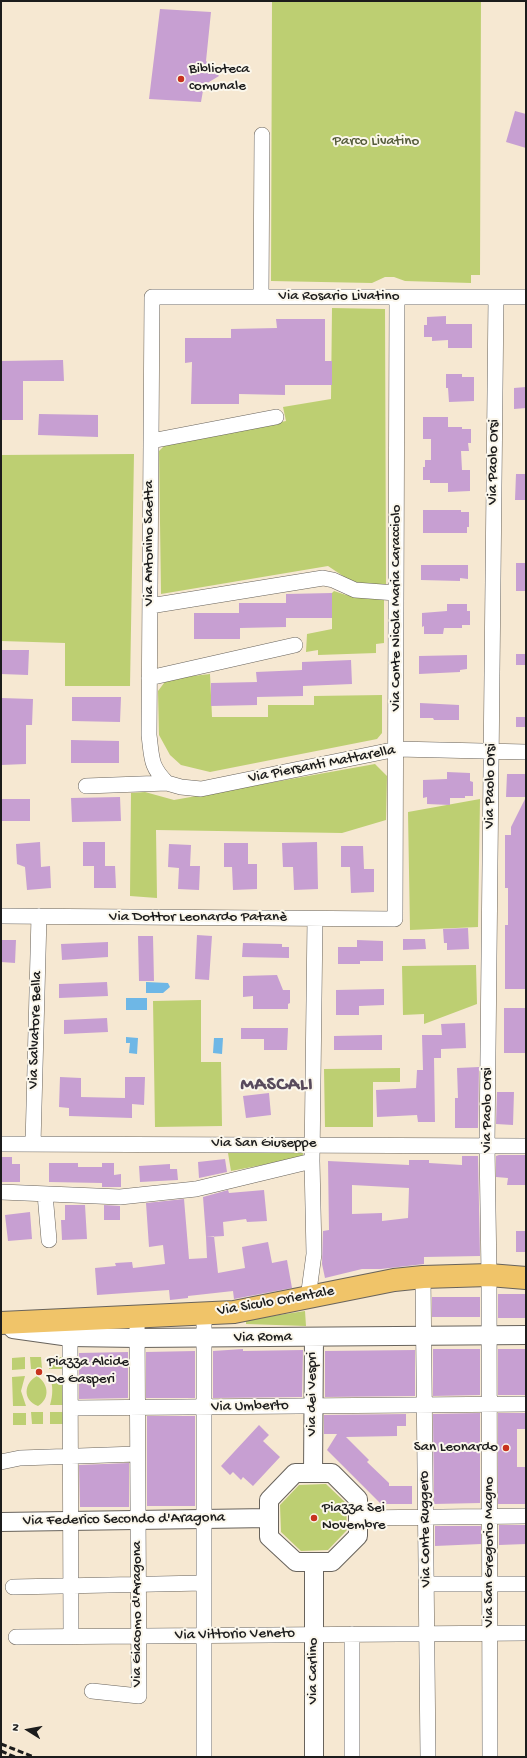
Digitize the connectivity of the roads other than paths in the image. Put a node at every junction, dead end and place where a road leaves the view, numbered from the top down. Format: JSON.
{"nodes":[{"id":1,"x":262,"y":135,"type":"dead end"},
{"id":2,"x":526,"y":296,"type":"edge"},
{"id":3,"x":152,"y":297,"type":"joint"},
{"id":4,"x":261,"y":297,"type":"junction"},
{"id":5,"x":397,"y":297,"type":"junction"},
{"id":6,"x":496,"y":297,"type":"junction"},
{"id":7,"x":276,"y":417,"type":"dead end"},
{"id":8,"x":151,"y":441,"type":"junction"},
{"id":9,"x":396,"y":593,"type":"junction"},
{"id":10,"x":150,"y":606,"type":"junction"},
{"id":11,"x":294,"y":645,"type":"dead end"},
{"id":12,"x":149,"y":678,"type":"junction"},
{"id":13,"x":397,"y":749,"type":"junction"},
{"id":14,"x":491,"y":751,"type":"junction"},
{"id":15,"x":526,"y":752,"type":"edge"},
{"id":16,"x":167,"y":783,"type":"junction"},
{"id":17,"x":86,"y":786,"type":"dead end"},
{"id":18,"x":1,"y":916,"type":"edge"},
{"id":19,"x":39,"y":916,"type":"junction"},
{"id":20,"x":315,"y":919,"type":"junction"},
{"id":21,"x":395,"y":919,"type":"joint"},
{"id":22,"x":1,"y":1144,"type":"edge"},
{"id":23,"x":32,"y":1144,"type":"junction"},
{"id":24,"x":313,"y":1144,"type":"junction"},
{"id":25,"x":487,"y":1145,"type":"junction"},
{"id":26,"x":526,"y":1146,"type":"edge"},
{"id":27,"x":312,"y":1161,"type":"junction"},
{"id":28,"x":1,"y":1192,"type":"edge"},
{"id":29,"x":45,"y":1194,"type":"junction"},
{"id":30,"x":49,"y":1240,"type":"dead end"},
{"id":31,"x":490,"y":1275,"type":"junction"},
{"id":32,"x":422,"y":1277,"type":"junction"},
{"id":33,"x":526,"y":1278,"type":"edge"},
{"id":34,"x":308,"y":1298,"type":"junction"},
{"id":35,"x":204,"y":1313,"type":"junction"},
{"id":36,"x":137,"y":1316,"type":"junction"},
{"id":37,"x":1,"y":1322,"type":"edge"},
{"id":38,"x":1,"y":1328,"type":"edge"},
{"id":39,"x":526,"y":1335,"type":"edge"},
{"id":40,"x":489,"y":1336,"type":"junction"},
{"id":41,"x":70,"y":1337,"type":"junction"},
{"id":42,"x":314,"y":1337,"type":"junction"},
{"id":43,"x":423,"y":1337,"type":"junction"},
{"id":44,"x":137,"y":1338,"type":"junction"},
{"id":45,"x":204,"y":1338,"type":"junction"},
{"id":46,"x":526,"y":1404,"type":"edge"},
{"id":47,"x":424,"y":1405,"type":"junction"},
{"id":48,"x":490,"y":1405,"type":"junction"},
{"id":49,"x":314,"y":1406,"type":"junction"},
{"id":50,"x":204,"y":1407,"type":"junction"},
{"id":51,"x":70,"y":1408,"type":"junction"},
{"id":52,"x":137,"y":1408,"type":"junction"},
{"id":53,"x":137,"y":1454,"type":"junction"},
{"id":54,"x":71,"y":1456,"type":"junction"},
{"id":55,"x":1,"y":1462,"type":"edge"},
{"id":56,"x":313,"y":1473,"type":"junction"},
{"id":57,"x":490,"y":1516,"type":"junction"},
{"id":58,"x":526,"y":1516,"type":"edge"},
{"id":59,"x":425,"y":1517,"type":"junction"},
{"id":60,"x":269,"y":1518,"type":"junction"},
{"id":61,"x":358,"y":1518,"type":"junction"},
{"id":62,"x":204,"y":1519,"type":"junction"},
{"id":63,"x":137,"y":1521,"type":"junction"},
{"id":64,"x":1,"y":1522,"type":"edge"},
{"id":65,"x":71,"y":1522,"type":"junction"},
{"id":66,"x":314,"y":1562,"type":"junction"},
{"id":67,"x":204,"y":1583,"type":"junction"},
{"id":68,"x":426,"y":1584,"type":"junction"},
{"id":69,"x":490,"y":1584,"type":"junction"},
{"id":70,"x":526,"y":1584,"type":"edge"},
{"id":71,"x":138,"y":1585,"type":"junction"},
{"id":72,"x":71,"y":1586,"type":"junction"},
{"id":73,"x":13,"y":1587,"type":"dead end"},
{"id":74,"x":490,"y":1633,"type":"junction"},
{"id":75,"x":526,"y":1633,"type":"edge"},
{"id":76,"x":352,"y":1634,"type":"junction"},
{"id":77,"x":427,"y":1634,"type":"junction"},
{"id":78,"x":314,"y":1635,"type":"junction"},
{"id":79,"x":138,"y":1636,"type":"junction"},
{"id":80,"x":204,"y":1636,"type":"junction"},
{"id":81,"x":16,"y":1637,"type":"dead end"},
{"id":82,"x":71,"y":1637,"type":"junction"},
{"id":83,"x":92,"y":1691,"type":"dead end"},
{"id":84,"x":204,"y":1757,"type":"edge"},
{"id":85,"x":314,"y":1757,"type":"edge"},
{"id":86,"x":352,"y":1757,"type":"edge"},
{"id":87,"x":428,"y":1757,"type":"edge"},
{"id":88,"x":490,"y":1757,"type":"edge"}],
"edges":[{"from":1,"to":4,"type":"street"},
{"from":2,"to":6,"type":"street","name":"Via Rosario Livatino"},
{"from":3,"to":4,"type":"street","name":"Via Rosario Livatino"},
{"from":3,"to":8,"type":"street","name":"Via Antonino Saetta"},
{"from":4,"to":5,"type":"street","name":"Via Rosario Livatino"},
{"from":5,"to":6,"type":"street","name":"Via Rosario Livatino"},
{"from":5,"to":9,"type":"street","name":"Via Conte Nicola Maria Caracciolo"},
{"from":6,"to":14,"type":"street","name":"Via Paolo Orsi"},
{"from":7,"to":8,"type":"street"},
{"from":8,"to":10,"type":"street","name":"Via Antonino Saetta"},
{"from":9,"to":10,"type":"street"},
{"from":9,"to":13,"type":"street","name":"Via Conte Nicola Maria Caracciolo"},
{"from":10,"to":12,"type":"street","name":"Via Antonino Saetta"},
{"from":11,"to":12,"type":"street"},
{"from":12,"to":16,"type":"street","name":"Via Antonino Saetta"},
{"from":13,"to":14,"type":"street","name":"Via Piersanti Mattarella"},
{"from":13,"to":16,"type":"street","name":"Via Piersanti Mattarella"},
{"from":13,"to":21,"type":"street","name":"Via Conte Nicola Maria Caracciolo"},
{"from":14,"to":15,"type":"street","name":"Via Piersanti Mattarella"},
{"from":14,"to":25,"type":"street","name":"Via Paolo Orsi"},
{"from":16,"to":17,"type":"street","name":"Via Piersanti Mattarella"},
{"from":18,"to":19,"type":"street","name":"Via Dottor Leonardo Patanè"},
{"from":19,"to":20,"type":"street","name":"Via Dottor Leonardo Patanè"},
{"from":19,"to":23,"type":"street","name":"Via Salvatore Bella"},
{"from":20,"to":21,"type":"street","name":"Via Dottor Leonardo Patanè"},
{"from":20,"to":24,"type":"street"},
{"from":22,"to":23,"type":"street","name":"Via San Giuseppe"},
{"from":23,"to":24,"type":"street","name":"Via San Giuseppe"},
{"from":24,"to":25,"type":"street","name":"Via San Giuseppe"},
{"from":24,"to":27,"type":"street"},
{"from":25,"to":26,"type":"street","name":"Via San Giuseppe"},
{"from":25,"to":31,"type":"street","name":"Via Paolo Orsi"},
{"from":27,"to":29,"type":"street"},
{"from":27,"to":34,"type":"street"},
{"from":28,"to":29,"type":"street"},
{"from":29,"to":30,"type":"street"},
{"from":31,"to":32,"type":"main road","name":"Via Siculo Orientale"},
{"from":31,"to":33,"type":"main road","name":"Via Siculo Orientale"},
{"from":31,"to":40,"type":"street","name":"Via San Gregorio Magno"},
{"from":32,"to":34,"type":"main road","name":"Via Siculo Orientale"},
{"from":32,"to":43,"type":"street","name":"Via Conte Ruggero"},
{"from":34,"to":35,"type":"main road","name":"Via Siculo Orientale"},
{"from":35,"to":36,"type":"main road","name":"Via Siculo Orientale"},
{"from":35,"to":45,"type":"street"},
{"from":36,"to":37,"type":"main road","name":"Via Siculo Orientale"},
{"from":36,"to":44,"type":"street","name":"Via Giacomo d'Aragona"},
{"from":38,"to":41,"type":"street","name":"Via Roma"},
{"from":39,"to":40,"type":"street","name":"Via Roma"},
{"from":40,"to":43,"type":"street","name":"Via Roma"},
{"from":40,"to":48,"type":"street","name":"Via San Gregorio Magno"},
{"from":41,"to":44,"type":"street","name":"Via Roma"},
{"from":41,"to":51,"type":"street"},
{"from":42,"to":43,"type":"street","name":"Via Roma"},
{"from":42,"to":45,"type":"street","name":"Via Roma"},
{"from":42,"to":49,"type":"street","name":"Via dei Vespri"},
{"from":43,"to":47,"type":"street","name":"Via Conte Ruggero"},
{"from":44,"to":45,"type":"street","name":"Via Roma"},
{"from":44,"to":52,"type":"street","name":"Via Giacomo d'Aragona"},
{"from":45,"to":50,"type":"street"},
{"from":46,"to":48,"type":"street","name":"Via Umberto"},
{"from":47,"to":48,"type":"street","name":"Via Umberto"},
{"from":47,"to":49,"type":"street","name":"Via Umberto"},
{"from":47,"to":59,"type":"street","name":"Via Conte Ruggero"},
{"from":48,"to":57,"type":"street","name":"Via San Gregorio Magno"},
{"from":49,"to":50,"type":"street","name":"Via Umberto"},
{"from":49,"to":56,"type":"street","name":"Via dei Vespri"},
{"from":50,"to":52,"type":"street","name":"Via Umberto"},
{"from":50,"to":62,"type":"street"},
{"from":51,"to":52,"type":"street","name":"Via Umberto"},
{"from":51,"to":54,"type":"street"},
{"from":52,"to":53,"type":"street","name":"Via Giacomo d'Aragona"},
{"from":53,"to":54,"type":"street"},
{"from":53,"to":63,"type":"street","name":"Via Giacomo d'Aragona"},
{"from":54,"to":55,"type":"street"},
{"from":54,"to":65,"type":"street"},
{"from":56,"to":60,"type":"street"},
{"from":56,"to":61,"type":"street"},
{"from":57,"to":58,"type":"street"},
{"from":57,"to":59,"type":"street"},
{"from":57,"to":69,"type":"street","name":"Via San Gregorio Magno"},
{"from":59,"to":61,"type":"street"},
{"from":59,"to":68,"type":"street","name":"Via Conte Ruggero"},
{"from":60,"to":62,"type":"street","name":"Via Federico Secondo d'Aragona"},
{"from":60,"to":66,"type":"street"},
{"from":61,"to":66,"type":"street"},
{"from":62,"to":63,"type":"street","name":"Via Federico Secondo d'Aragona"},
{"from":62,"to":67,"type":"street"},
{"from":63,"to":65,"type":"street","name":"Via Federico Secondo d'Aragona"},
{"from":63,"to":71,"type":"street","name":"Via Giacomo d'Aragona"},
{"from":64,"to":65,"type":"street","name":"Via Federico Secondo d'Aragona"},
{"from":65,"to":72,"type":"street"},
{"from":66,"to":78,"type":"street","name":"Via Carlino"},
{"from":67,"to":71,"type":"street"},
{"from":67,"to":80,"type":"street"},
{"from":68,"to":69,"type":"street"},
{"from":68,"to":77,"type":"street","name":"Via Conte Ruggero"},
{"from":69,"to":70,"type":"street"},
{"from":69,"to":74,"type":"street","name":"Via San Gregorio Magno"},
{"from":71,"to":72,"type":"street"},
{"from":71,"to":79,"type":"street","name":"Via Giacomo d'Aragona"},
{"from":72,"to":73,"type":"street"},
{"from":72,"to":82,"type":"street"},
{"from":74,"to":75,"type":"street","name":"Via Vittorio Veneto"},
{"from":74,"to":77,"type":"street","name":"Via Vittorio Veneto"},
{"from":74,"to":88,"type":"street","name":"Via San Gregorio Magno"},
{"from":76,"to":77,"type":"street","name":"Via Vittorio Veneto"},
{"from":76,"to":78,"type":"street","name":"Via Vittorio Veneto"},
{"from":76,"to":86,"type":"street"},
{"from":77,"to":87,"type":"street","name":"Via Conte Ruggero"},
{"from":78,"to":80,"type":"street","name":"Via Vittorio Veneto"},
{"from":78,"to":85,"type":"street","name":"Via Carlino"},
{"from":79,"to":80,"type":"street","name":"Via Vittorio Veneto"},
{"from":79,"to":82,"type":"street","name":"Via Vittorio Veneto"},
{"from":79,"to":83,"type":"street","name":"Via Giacomo d'Aragona"},
{"from":80,"to":84,"type":"street"},
{"from":81,"to":82,"type":"street","name":"Via Vittorio Veneto"}]}
